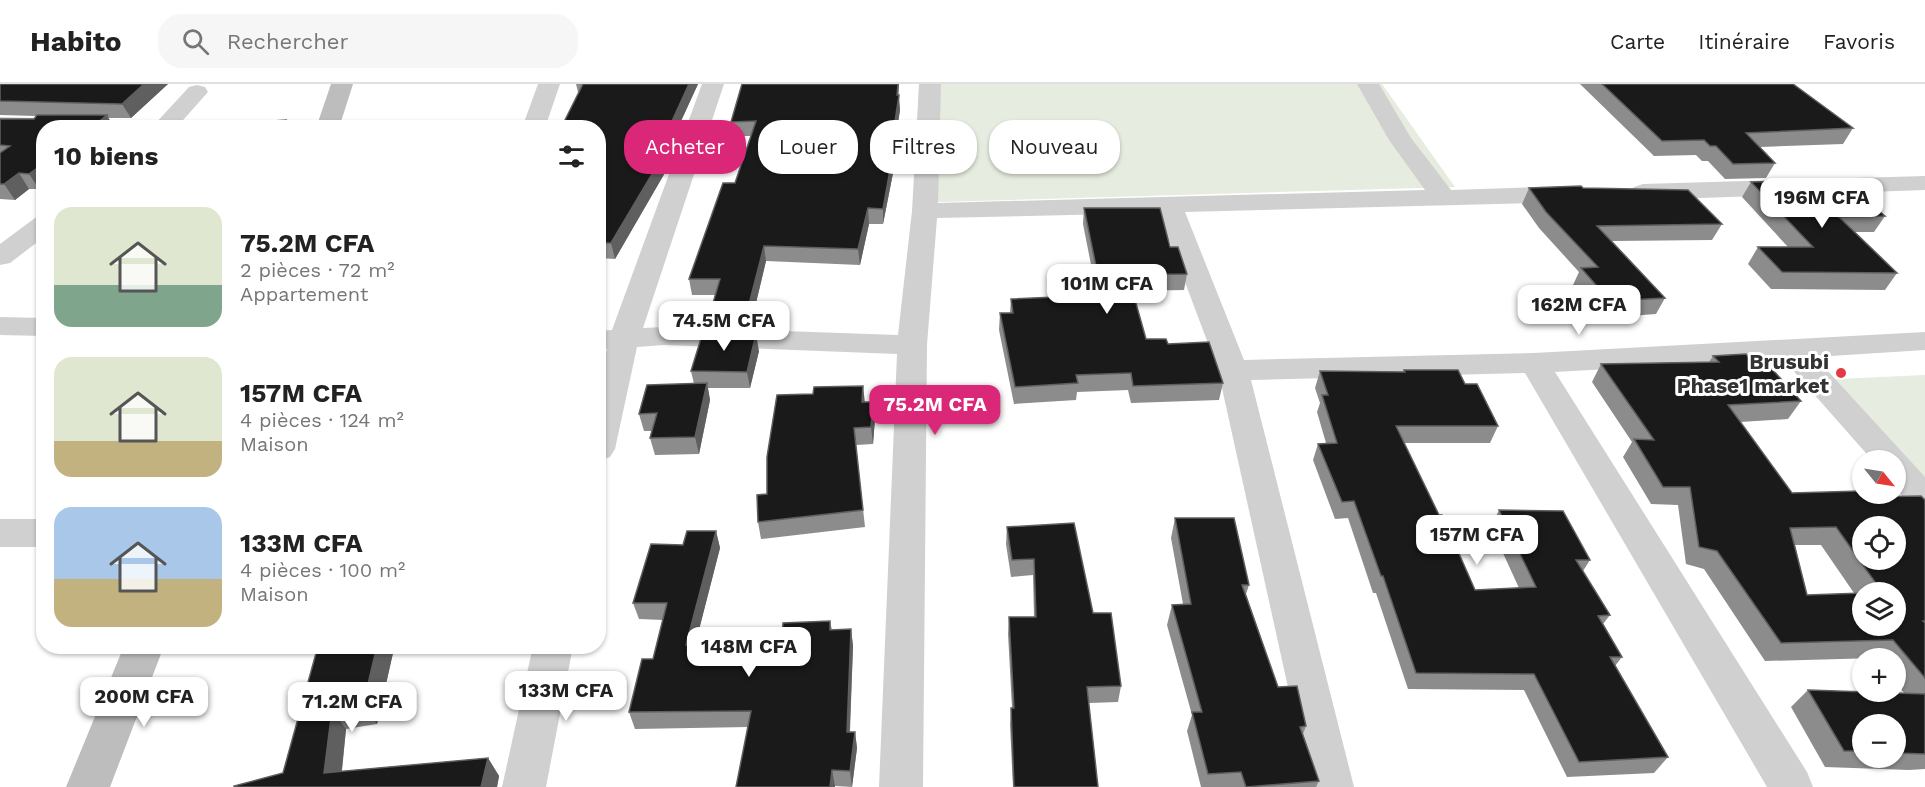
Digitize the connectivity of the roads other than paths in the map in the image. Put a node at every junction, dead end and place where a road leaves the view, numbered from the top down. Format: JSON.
{"nodes":[{"id":1,"x":342,"y":84,"type":"edge"},
{"id":2,"x":549,"y":84,"type":"edge"},
{"id":3,"x":713,"y":84,"type":"edge"},
{"id":4,"x":930,"y":84,"type":"edge"},
{"id":5,"x":1368,"y":84,"type":"edge"},
{"id":6,"x":197,"y":92,"type":"dead end"},
{"id":7,"x":171,"y":120,"type":"edge"},
{"id":8,"x":330,"y":120,"type":"edge"},
{"id":9,"x":536,"y":120,"type":"edge"},
{"id":10,"x":0,"y":124,"type":"edge"},
{"id":11,"x":36,"y":125,"type":"edge"},
{"id":12,"x":1925,"y":183,"type":"edge"},
{"id":13,"x":1444,"y":198,"type":"junction"},
{"id":14,"x":1169,"y":205,"type":"junction"},
{"id":15,"x":925,"y":212,"type":"junction"},
{"id":16,"x":36,"y":230,"type":"edge"},
{"id":17,"x":0,"y":257,"type":"edge"},
{"id":18,"x":0,"y":326,"type":"edge"},
{"id":19,"x":36,"y":327,"type":"edge"},
{"id":20,"x":611,"y":339,"type":"edge"},
{"id":21,"x":1925,"y":341,"type":"edge"},
{"id":22,"x":912,"y":345,"type":"junction"},
{"id":23,"x":1789,"y":347,"type":"junction"},
{"id":24,"x":1534,"y":363,"type":"junction"},
{"id":25,"x":1233,"y":370,"type":"junction"},
{"id":26,"x":606,"y":381,"type":"edge"},
{"id":27,"x":1882,"y":450,"type":"edge"},
{"id":28,"x":1906,"y":477,"type":"edge"},
{"id":29,"x":1925,"y":499,"type":"edge"},
{"id":30,"x":0,"y":533,"type":"edge"},
{"id":31,"x":36,"y":533,"type":"edge"},
{"id":32,"x":141,"y":654,"type":"edge"},
{"id":33,"x":551,"y":654,"type":"edge"},
{"id":34,"x":88,"y":787,"type":"edge"},
{"id":35,"x":524,"y":787,"type":"edge"},
{"id":36,"x":901,"y":787,"type":"edge"},
{"id":37,"x":1332,"y":787,"type":"edge"},
{"id":38,"x":1791,"y":787,"type":"edge"}],
"edges":[{"from":1,"to":8,"type":"street"},
{"from":2,"to":9,"type":"street"},
{"from":3,"to":20,"type":"street"},
{"from":4,"to":15,"type":"street"},
{"from":5,"to":13,"type":"street"},
{"from":6,"to":7,"type":"street"},
{"from":10,"to":11,"type":"street"},
{"from":12,"to":13,"type":"street"},
{"from":13,"to":14,"type":"street"},
{"from":14,"to":15,"type":"street"},
{"from":14,"to":25,"type":"street"},
{"from":15,"to":22,"type":"street"},
{"from":16,"to":17,"type":"street"},
{"from":18,"to":19,"type":"street"},
{"from":20,"to":22,"type":"street"},
{"from":20,"to":26,"type":"street"},
{"from":21,"to":23,"type":"street"},
{"from":22,"to":36,"type":"street"},
{"from":23,"to":24,"type":"street"},
{"from":23,"to":27,"type":"street"},
{"from":24,"to":25,"type":"street"},
{"from":24,"to":38,"type":"street"},
{"from":25,"to":37,"type":"street"},
{"from":28,"to":29,"type":"street"},
{"from":30,"to":31,"type":"street"},
{"from":32,"to":34,"type":"street"},
{"from":33,"to":35,"type":"street"}]}
